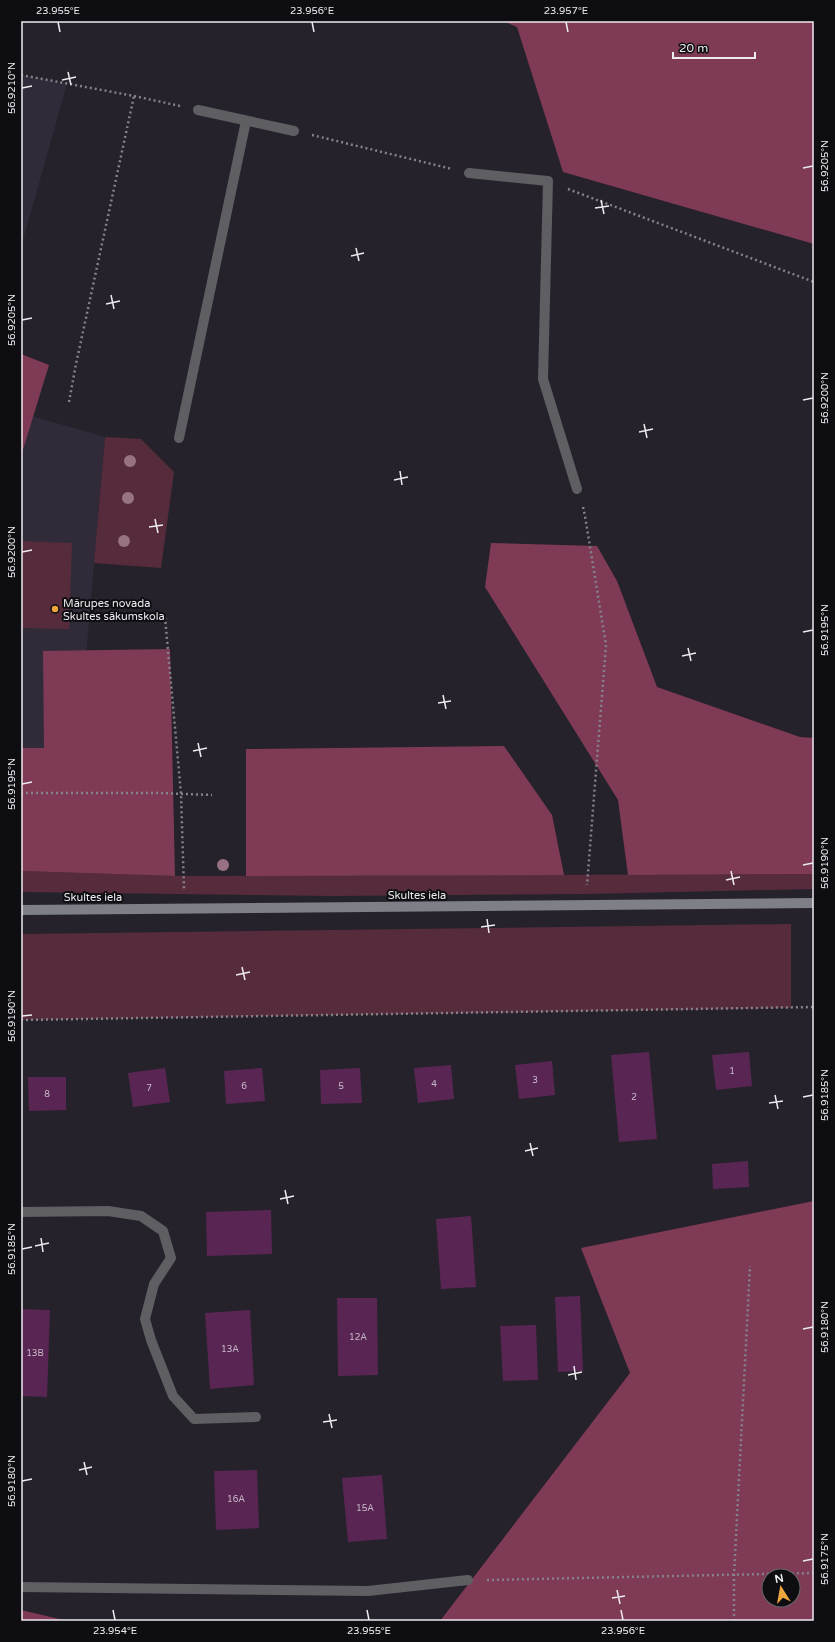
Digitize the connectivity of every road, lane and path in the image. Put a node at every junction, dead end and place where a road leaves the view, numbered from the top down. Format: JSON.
{"nodes":[{"id":1,"x":21,"y":75,"type":"edge"},
{"id":2,"x":134,"y":96,"type":"junction"},
{"id":3,"x":198,"y":110,"type":"joint"},
{"id":4,"x":246,"y":121,"type":"junction"},
{"id":5,"x":294,"y":131,"type":"joint"},
{"id":6,"x":469,"y":173,"type":"joint"},
{"id":7,"x":548,"y":181,"type":"junction"},
{"id":8,"x":814,"y":282,"type":"edge"},
{"id":9,"x":69,"y":402,"type":"dead end"},
{"id":10,"x":179,"y":438,"type":"dead end"},
{"id":11,"x":577,"y":489,"type":"joint"},
{"id":12,"x":165,"y":617,"type":"dead end"},
{"id":13,"x":21,"y":793,"type":"edge"},
{"id":14,"x":181,"y":794,"type":"junction"},
{"id":15,"x":212,"y":795,"type":"dead end"},
{"id":16,"x":814,"y":903,"type":"edge"},
{"id":17,"x":585,"y":906,"type":"junction"},
{"id":18,"x":185,"y":909,"type":"junction"},
{"id":19,"x":21,"y":910,"type":"edge"},
{"id":20,"x":814,"y":1007,"type":"edge"},
{"id":21,"x":21,"y":1020,"type":"edge"},
{"id":22,"x":21,"y":1212,"type":"edge"},
{"id":23,"x":750,"y":1266,"type":"dead end"},
{"id":24,"x":256,"y":1417,"type":"dead end"},
{"id":25,"x":814,"y":1573,"type":"edge"},
{"id":26,"x":734,"y":1575,"type":"junction"},
{"id":27,"x":468,"y":1580,"type":"joint"},
{"id":28,"x":21,"y":1587,"type":"edge"},
{"id":29,"x":734,"y":1621,"type":"edge"}],
"edges":[{"from":1,"to":2,"type":"path"},
{"from":2,"to":3,"type":"path"},
{"from":2,"to":9,"type":"path"},
{"from":3,"to":4,"type":"street"},
{"from":4,"to":5,"type":"street"},
{"from":4,"to":10,"type":"street"},
{"from":5,"to":6,"type":"path"},
{"from":6,"to":7,"type":"street"},
{"from":7,"to":8,"type":"path"},
{"from":7,"to":11,"type":"street"},
{"from":11,"to":17,"type":"path"},
{"from":12,"to":14,"type":"path"},
{"from":13,"to":14,"type":"path"},
{"from":14,"to":15,"type":"path"},
{"from":14,"to":18,"type":"path"},
{"from":16,"to":17,"type":"main road","name":"Skultes iela"},
{"from":17,"to":18,"type":"main road","name":"Skultes iela"},
{"from":18,"to":19,"type":"main road","name":"Skultes iela"},
{"from":20,"to":21,"type":"path"},
{"from":22,"to":24,"type":"street"},
{"from":23,"to":26,"type":"path"},
{"from":25,"to":26,"type":"path"},
{"from":26,"to":27,"type":"path"},
{"from":26,"to":29,"type":"path"},
{"from":27,"to":28,"type":"street"}]}
